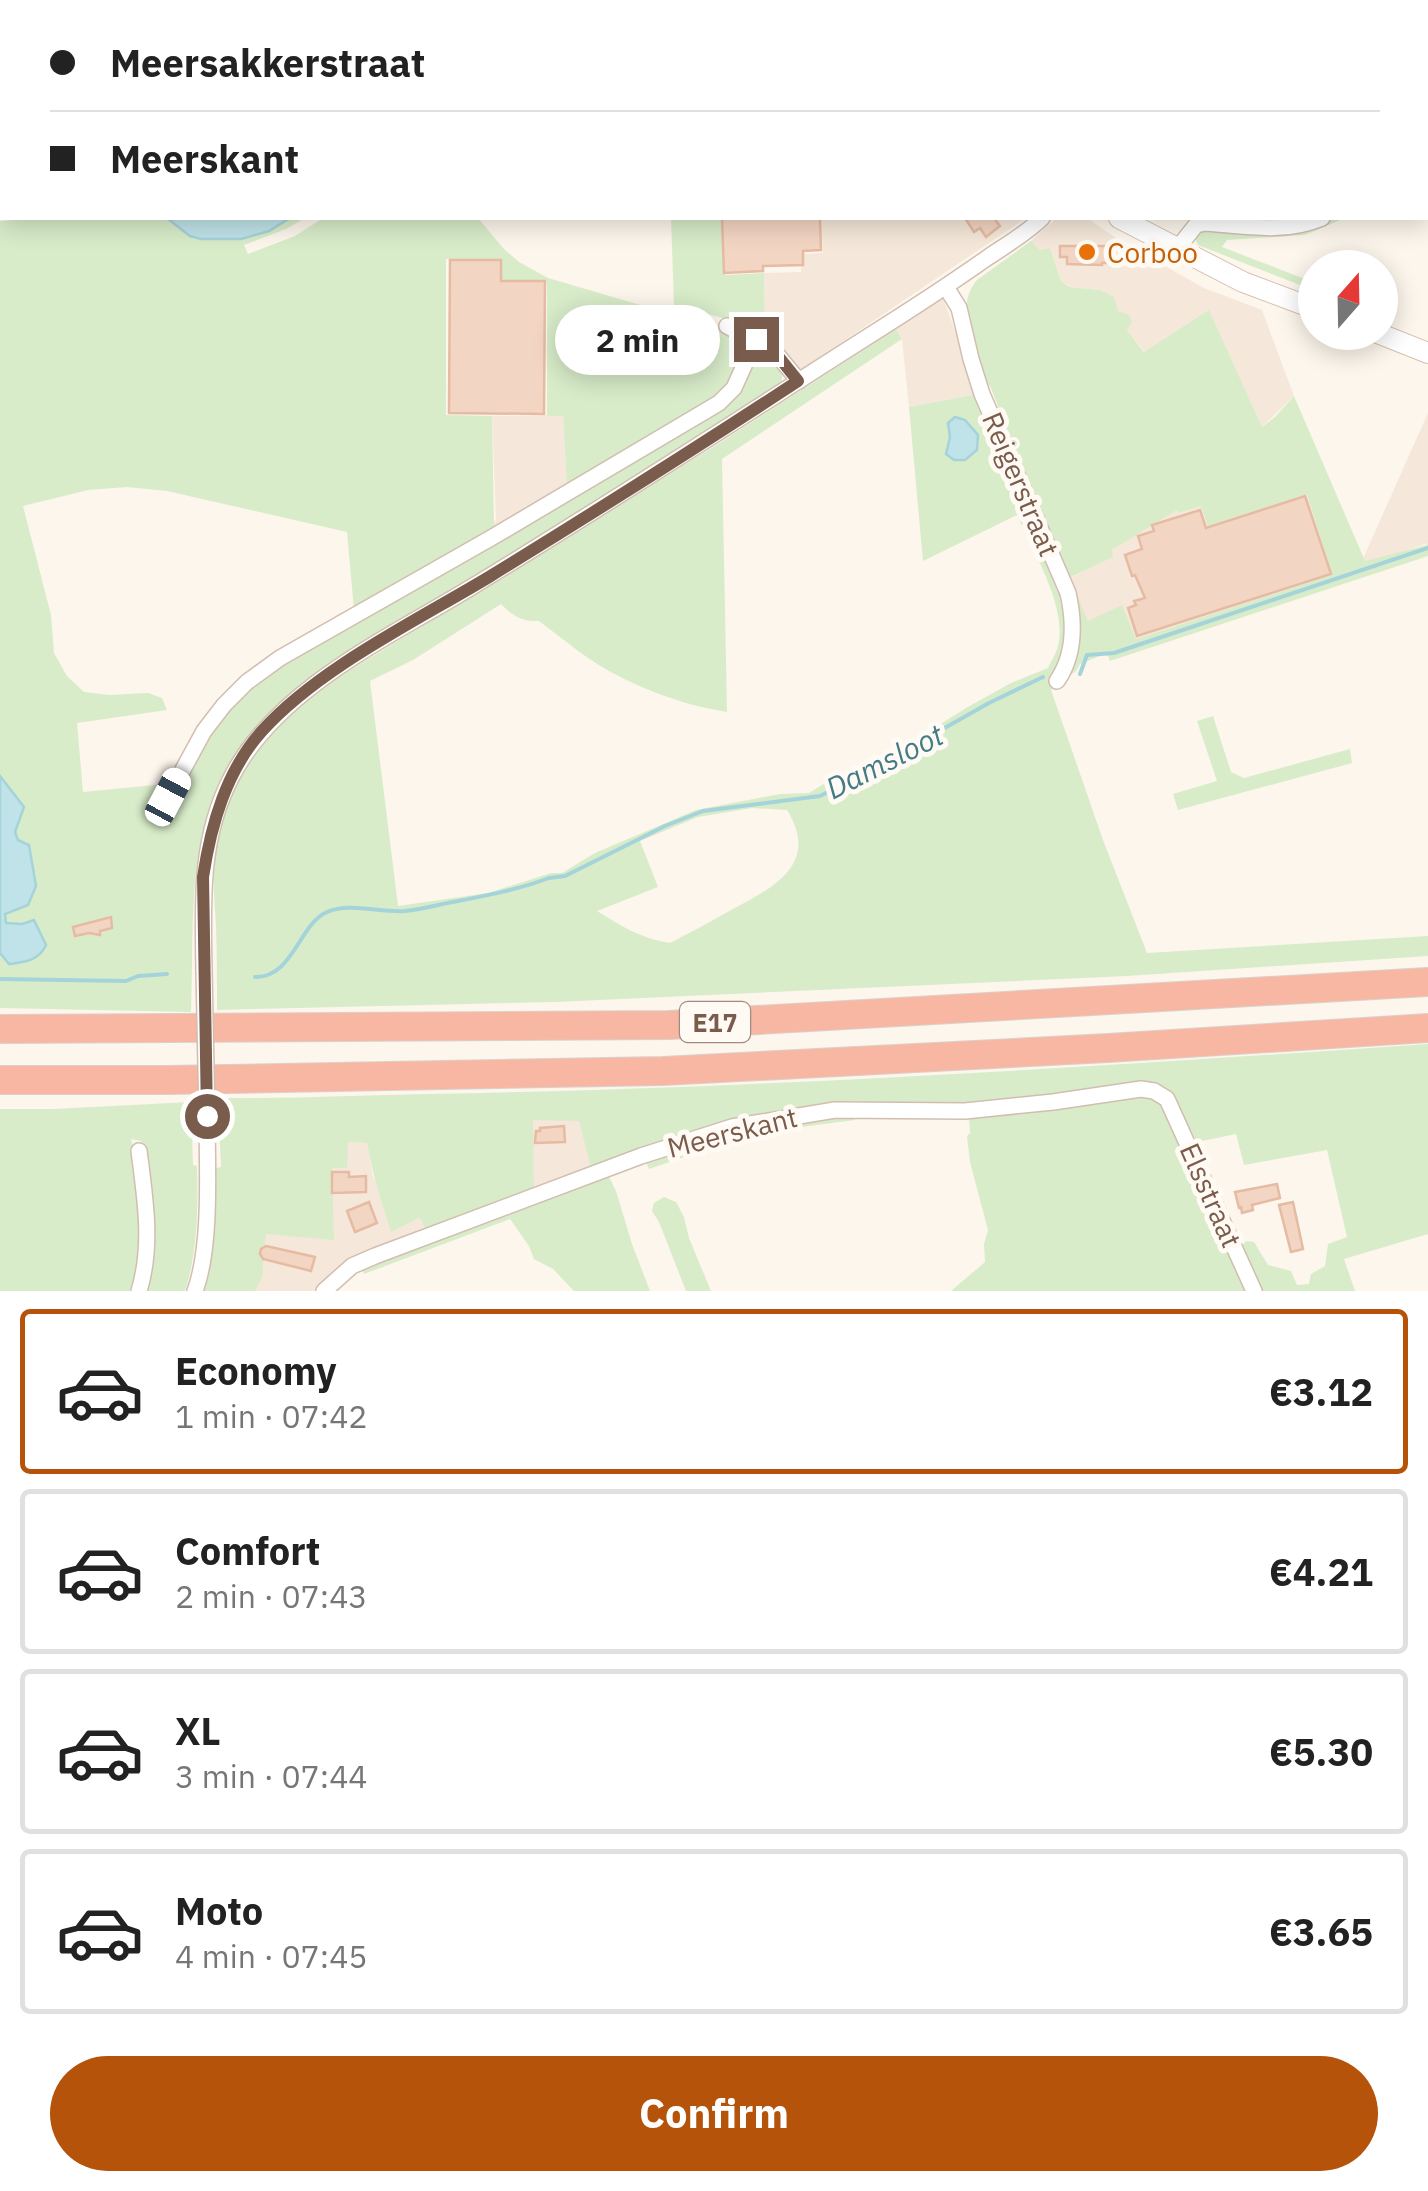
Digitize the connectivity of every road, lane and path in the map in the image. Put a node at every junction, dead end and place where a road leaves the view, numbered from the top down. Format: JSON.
{"nodes":[{"id":1,"x":1039,"y":220,"type":"edge"},
{"id":2,"x":1123,"y":220,"type":"edge"},
{"id":3,"x":1316,"y":220,"type":"edge"},
{"id":4,"x":1177,"y":250,"type":"junction"},
{"id":5,"x":946,"y":287,"type":"junction"},
{"id":6,"x":1298,"y":303,"type":"edge"},
{"id":7,"x":727,"y":326,"type":"dead end"},
{"id":8,"x":756,"y":339,"type":"junction"},
{"id":9,"x":1398,"y":341,"type":"edge"},
{"id":10,"x":1428,"y":353,"type":"edge"},
{"id":11,"x":798,"y":381,"type":"junction"},
{"id":12,"x":1057,"y":681,"type":"dead end"},
{"id":13,"x":168,"y":797,"type":"dead end"},
{"id":14,"x":1428,"y":982,"type":"edge"},
{"id":15,"x":0,"y":1028,"type":"edge"},
{"id":16,"x":1428,"y":1028,"type":"edge"},
{"id":17,"x":0,"y":1080,"type":"edge"},
{"id":18,"x":1167,"y":1099,"type":"joint"},
{"id":19,"x":139,"y":1150,"type":"dead end"},
{"id":20,"x":139,"y":1291,"type":"edge"},
{"id":21,"x":196,"y":1291,"type":"edge"},
{"id":22,"x":324,"y":1291,"type":"edge"},
{"id":23,"x":1254,"y":1291,"type":"edge"}],
"edges":[{"from":1,"to":5,"type":"street"},
{"from":2,"to":4,"type":"main road"},
{"from":3,"to":4,"type":"street"},
{"from":4,"to":6,"type":"main road"},
{"from":5,"to":11,"type":"street"},
{"from":5,"to":12,"type":"street","name":"Reigerstraat"},
{"from":7,"to":8,"type":"street"},
{"from":8,"to":11,"type":"street"},
{"from":8,"to":13,"type":"street"},
{"from":9,"to":10,"type":"main road"},
{"from":11,"to":21,"type":"street","bridge":true},
{"from":14,"to":15,"type":"highway","number":"E17"},
{"from":16,"to":17,"type":"highway","number":"E17"},
{"from":18,"to":22,"type":"street","name":"Meerskant"},
{"from":18,"to":23,"type":"street","name":"Elsstraat"},
{"from":19,"to":20,"type":"street"}]}
